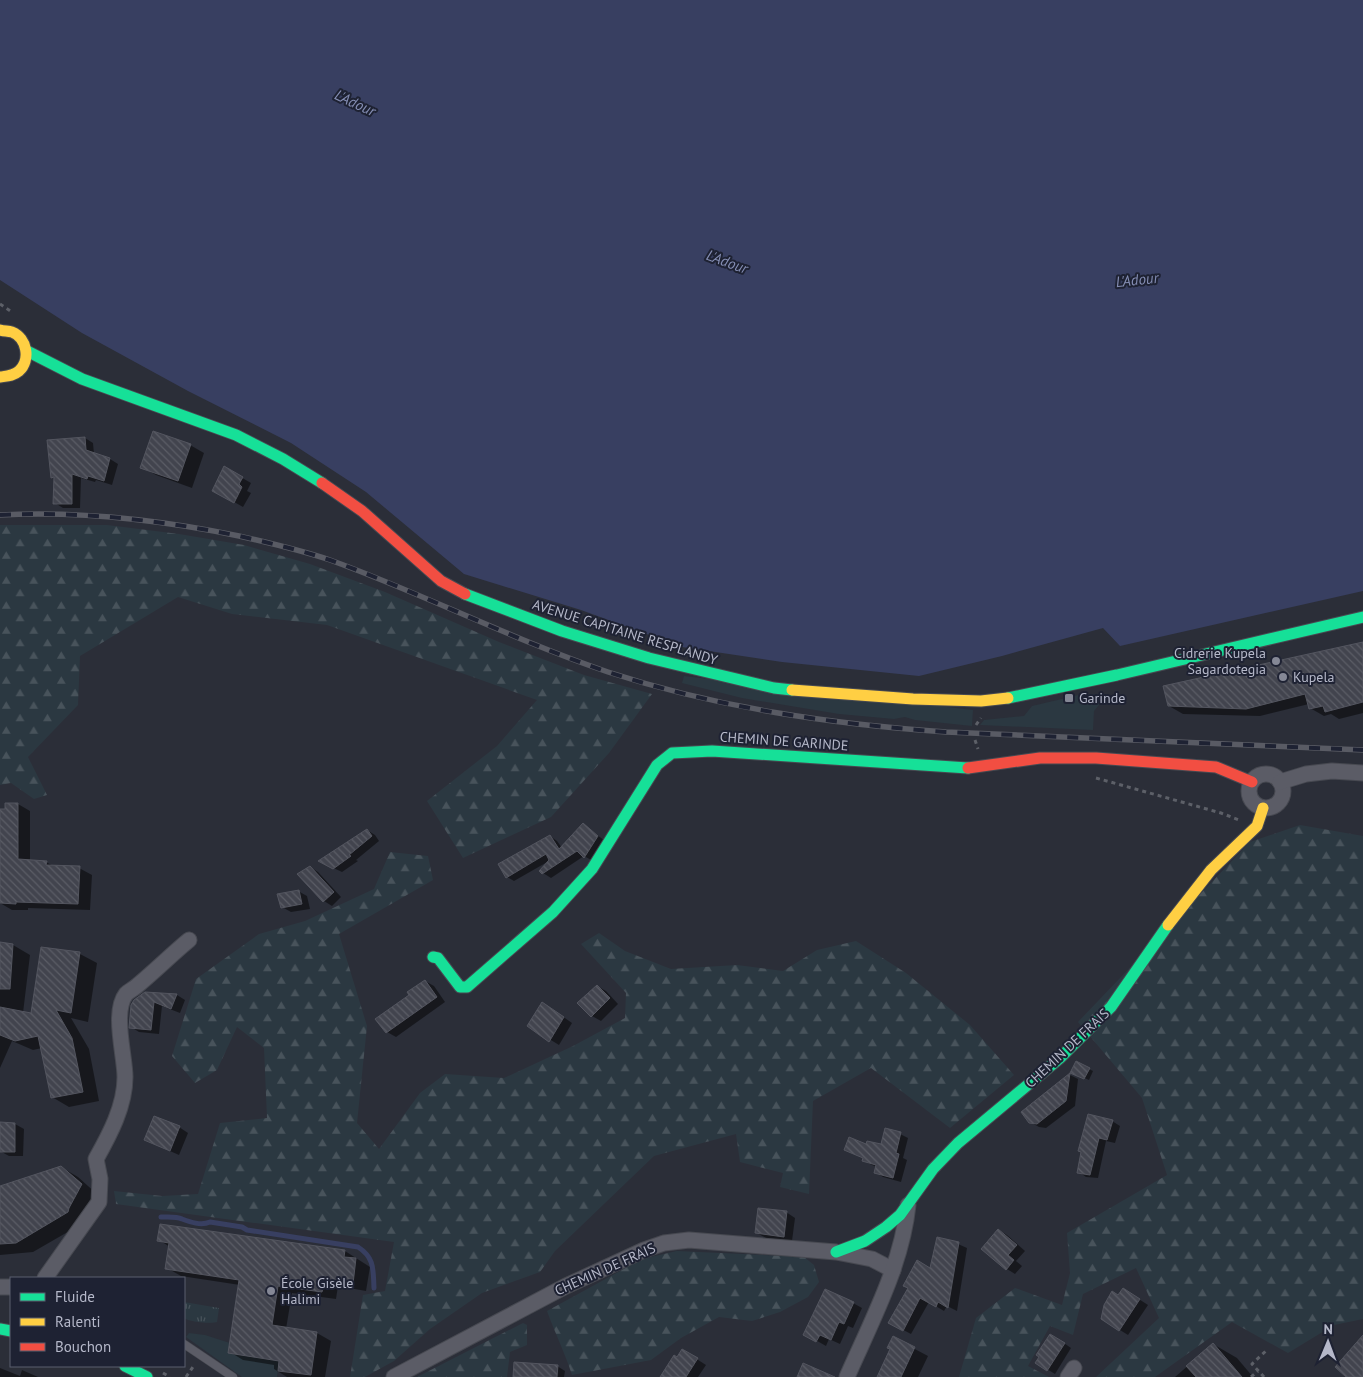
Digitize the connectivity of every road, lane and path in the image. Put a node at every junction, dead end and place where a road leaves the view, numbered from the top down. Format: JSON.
{"nodes":[{"id":1,"x":0,"y":304,"type":"edge"},
{"id":2,"x":14,"y":315,"type":"dead end"},
{"id":3,"x":2,"y":328,"type":"edge"},
{"id":4,"x":27,"y":351,"type":"junction"},
{"id":5,"x":20,"y":370,"type":"junction"},
{"id":6,"x":0,"y":377,"type":"edge"},
{"id":7,"x":82,"y":379,"type":"junction"},
{"id":8,"x":1363,"y":617,"type":"edge"},
{"id":9,"x":1363,"y":773,"type":"edge"},
{"id":10,"x":1092,"y":776,"type":"dead end"},
{"id":11,"x":1252,"y":782,"type":"junction"},
{"id":12,"x":1280,"y":782,"type":"junction"},
{"id":13,"x":1263,"y":808,"type":"junction"},
{"id":14,"x":1257,"y":826,"type":"junction"},
{"id":15,"x":190,"y":940,"type":"dead end"},
{"id":16,"x":433,"y":957,"type":"dead end"},
{"id":17,"x":909,"y":1203,"type":"junction"},
{"id":18,"x":836,"y":1252,"type":"junction"},
{"id":19,"x":893,"y":1270,"type":"junction"},
{"id":20,"x":46,"y":1277,"type":"edge"},
{"id":21,"x":185,"y":1345,"type":"edge"},
{"id":22,"x":1268,"y":1349,"type":"dead end"},
{"id":23,"x":127,"y":1367,"type":"edge"},
{"id":24,"x":1258,"y":1371,"type":"junction"},
{"id":25,"x":147,"y":1377,"type":"edge"},
{"id":26,"x":233,"y":1377,"type":"edge"},
{"id":27,"x":394,"y":1377,"type":"edge"},
{"id":28,"x":847,"y":1377,"type":"edge"},
{"id":29,"x":1251,"y":1377,"type":"edge"},
{"id":30,"x":1264,"y":1377,"type":"edge"}],
"edges":[{"from":1,"to":2,"type":"path"},
{"from":3,"to":4,"type":"main road"},
{"from":4,"to":5,"type":"main road"},
{"from":4,"to":7,"type":"main road","name":"AVENUE CAPITAINE RESPLANDY"},
{"from":5,"to":6,"type":"main road"},
{"from":5,"to":7,"type":"main road","name":"AVENUE CAPITAINE RESPLANDY"},
{"from":7,"to":8,"type":"main road","name":"AVENUE CAPITAINE RESPLANDY"},
{"from":9,"to":12,"type":"street"},
{"from":10,"to":14,"type":"path"},
{"from":11,"to":12,"type":"street"},
{"from":11,"to":13,"type":"street"},
{"from":11,"to":16,"type":"main road","name":"CHEMIN DE GARINDE"},
{"from":12,"to":13,"type":"street"},
{"from":13,"to":14,"type":"main road","name":"CHEMIN DE FRAIS"},
{"from":14,"to":17,"type":"main road","name":"CHEMIN DE FRAIS"},
{"from":15,"to":20,"type":"street"},
{"from":17,"to":18,"type":"main road","name":"CHEMIN DE FRAIS"},
{"from":17,"to":19,"type":"street"},
{"from":18,"to":19,"type":"street","name":"CHEMIN DE FRAIS"},
{"from":18,"to":27,"type":"street","name":"CHEMIN DE FRAIS"},
{"from":19,"to":28,"type":"street"},
{"from":21,"to":26,"type":"lane"},
{"from":22,"to":24,"type":"path"},
{"from":23,"to":25,"type":"main road"},
{"from":24,"to":29,"type":"path"},
{"from":24,"to":30,"type":"path"}]}
